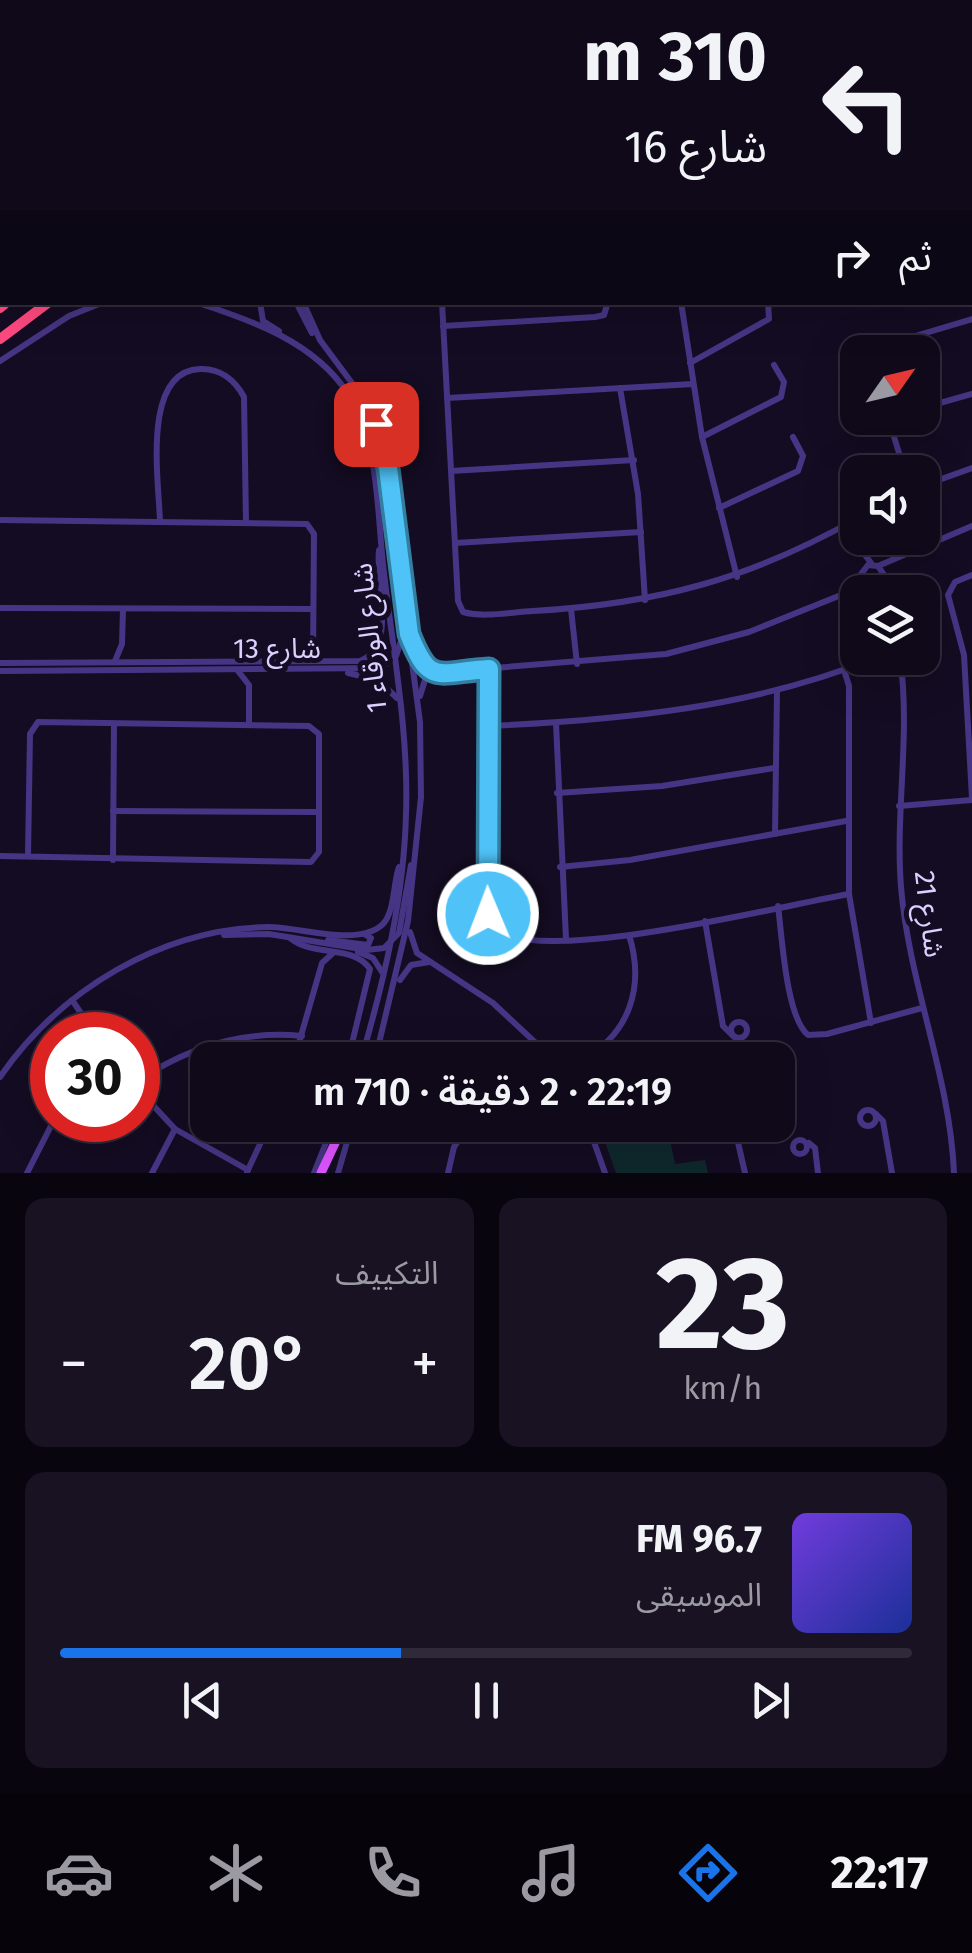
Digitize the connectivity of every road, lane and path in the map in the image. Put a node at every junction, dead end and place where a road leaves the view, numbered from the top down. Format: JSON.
{"nodes":[{"id":1,"x":45,"y":305,"type":"edge"},
{"id":2,"x":96,"y":305,"type":"edge"},
{"id":3,"x":202,"y":305,"type":"edge"},
{"id":4,"x":260,"y":305,"type":"edge"},
{"id":5,"x":302,"y":305,"type":"edge"},
{"id":6,"x":442,"y":305,"type":"edge"},
{"id":7,"x":681,"y":305,"type":"edge"},
{"id":8,"x":768,"y":305,"type":"edge"},
{"id":9,"x":608,"y":307,"type":"edge"},
{"id":10,"x":972,"y":319,"type":"edge"},
{"id":11,"x":443,"y":326,"type":"junction"},
{"id":12,"x":916,"y":335,"type":"edge"},
{"id":13,"x":0,"y":339,"type":"edge"},
{"id":14,"x":306,"y":350,"type":"junction"},
{"id":15,"x":0,"y":360,"type":"edge"},
{"id":16,"x":690,"y":363,"type":"junction"},
{"id":17,"x":774,"y":365,"type":"dead end"},
{"id":18,"x":693,"y":384,"type":"junction"},
{"id":19,"x":620,"y":388,"type":"junction"},
{"id":20,"x":972,"y":394,"type":"edge"},
{"id":21,"x":447,"y":398,"type":"junction"},
{"id":22,"x":940,"y":403,"type":"edge"},
{"id":23,"x":894,"y":435,"type":"edge"},
{"id":24,"x":702,"y":437,"type":"junction"},
{"id":25,"x":793,"y":438,"type":"dead end"},
{"id":26,"x":899,"y":453,"type":"dead end"},
{"id":27,"x":634,"y":460,"type":"junction"},
{"id":28,"x":972,"y":468,"type":"edge"},
{"id":29,"x":451,"y":471,"type":"junction"},
{"id":30,"x":940,"y":480,"type":"edge"},
{"id":31,"x":393,"y":504,"type":"junction"},
{"id":32,"x":719,"y":508,"type":"junction"},
{"id":33,"x":0,"y":520,"type":"edge"},
{"id":34,"x":160,"y":522,"type":"junction"},
{"id":35,"x":246,"y":522,"type":"junction"},
{"id":36,"x":972,"y":526,"type":"edge"},
{"id":37,"x":840,"y":528,"type":"edge"},
{"id":38,"x":640,"y":532,"type":"junction"},
{"id":39,"x":380,"y":539,"type":"junction"},
{"id":40,"x":455,"y":543,"type":"junction"},
{"id":41,"x":860,"y":555,"type":"edge"},
{"id":42,"x":863,"y":555,"type":"edge"},
{"id":43,"x":898,"y":560,"type":"junction"},
{"id":44,"x":875,"y":565,"type":"junction"},
{"id":45,"x":862,"y":572,"type":"junction"},
{"id":46,"x":860,"y":575,"type":"edge"},
{"id":47,"x":864,"y":575,"type":"edge"},
{"id":48,"x":884,"y":575,"type":"joint"},
{"id":49,"x":972,"y":575,"type":"edge"},
{"id":50,"x":737,"y":577,"type":"junction"},
{"id":51,"x":840,"y":592,"type":"edge"},
{"id":52,"x":645,"y":600,"type":"junction"},
{"id":53,"x":0,"y":608,"type":"edge"},
{"id":54,"x":123,"y":608,"type":"junction"},
{"id":55,"x":314,"y":609,"type":"junction"},
{"id":56,"x":572,"y":609,"type":"junction"},
{"id":57,"x":409,"y":634,"type":"junction"},
{"id":58,"x":122,"y":644,"type":"junction"},
{"id":59,"x":968,"y":654,"type":"edge"},
{"id":60,"x":393,"y":659,"type":"junction"},
{"id":61,"x":313,"y":660,"type":"junction"},
{"id":62,"x":115,"y":662,"type":"junction"},
{"id":63,"x":130,"y":662,"type":"junction"},
{"id":64,"x":0,"y":663,"type":"edge"},
{"id":65,"x":574,"y":664,"type":"junction"},
{"id":66,"x":487,"y":669,"type":"junction"},
{"id":67,"x":260,"y":670,"type":"junction"},
{"id":68,"x":0,"y":671,"type":"edge"},
{"id":69,"x":238,"y":671,"type":"junction"},
{"id":70,"x":342,"y":671,"type":"junction"},
{"id":71,"x":840,"y":671,"type":"edge"},
{"id":72,"x":444,"y":672,"type":"junction"},
{"id":73,"x":846,"y":675,"type":"edge"},
{"id":74,"x":900,"y":675,"type":"edge"},
{"id":75,"x":248,"y":685,"type":"junction"},
{"id":76,"x":777,"y":692,"type":"junction"},
{"id":77,"x":399,"y":702,"type":"junction"},
{"id":78,"x":420,"y":722,"type":"junction"},
{"id":79,"x":556,"y":723,"type":"junction"},
{"id":80,"x":114,"y":724,"type":"junction"},
{"id":81,"x":249,"y":724,"type":"junction"},
{"id":82,"x":488,"y":726,"type":"junction"},
{"id":83,"x":969,"y":728,"type":"edge"},
{"id":84,"x":774,"y":768,"type":"junction"},
{"id":85,"x":557,"y":793,"type":"junction"},
{"id":86,"x":972,"y":799,"type":"edge"},
{"id":87,"x":899,"y":804,"type":"junction"},
{"id":88,"x":113,"y":811,"type":"junction"},
{"id":89,"x":320,"y":812,"type":"junction"},
{"id":90,"x":846,"y":821,"type":"junction"},
{"id":91,"x":775,"y":834,"type":"junction"},
{"id":92,"x":0,"y":856,"type":"edge"},
{"id":93,"x":28,"y":856,"type":"junction"},
{"id":94,"x":403,"y":857,"type":"junction"},
{"id":95,"x":113,"y":860,"type":"junction"},
{"id":96,"x":413,"y":861,"type":"junction"},
{"id":97,"x":560,"y":867,"type":"junction"},
{"id":98,"x":849,"y":894,"type":"junction"},
{"id":99,"x":778,"y":906,"type":"junction"},
{"id":100,"x":408,"y":921,"type":"junction"},
{"id":101,"x":705,"y":921,"type":"junction"},
{"id":102,"x":334,"y":933,"type":"junction"},
{"id":103,"x":630,"y":935,"type":"junction"},
{"id":104,"x":203,"y":936,"type":"junction"},
{"id":105,"x":289,"y":937,"type":"junction"},
{"id":106,"x":566,"y":938,"type":"junction"},
{"id":107,"x":307,"y":940,"type":"junction"},
{"id":108,"x":390,"y":945,"type":"junction"},
{"id":109,"x":344,"y":946,"type":"junction"},
{"id":110,"x":314,"y":948,"type":"junction"},
{"id":111,"x":333,"y":952,"type":"junction"},
{"id":112,"x":322,"y":962,"type":"junction"},
{"id":113,"x":430,"y":962,"type":"junction"},
{"id":114,"x":384,"y":976,"type":"junction"},
{"id":115,"x":381,"y":989,"type":"junction"},
{"id":116,"x":395,"y":990,"type":"junction"},
{"id":117,"x":70,"y":1001,"type":"junction"},
{"id":118,"x":365,"y":1001,"type":"junction"},
{"id":119,"x":923,"y":1010,"type":"junction"},
{"id":120,"x":79,"y":1012,"type":"edge"},
{"id":121,"x":722,"y":1014,"type":"junction"},
{"id":122,"x":871,"y":1023,"type":"junction"},
{"id":123,"x":735,"y":1024,"type":"junction"},
{"id":124,"x":302,"y":1036,"type":"junction"},
{"id":125,"x":734,"y":1036,"type":"junction"},
{"id":126,"x":300,"y":1042,"type":"edge"},
{"id":127,"x":353,"y":1042,"type":"edge"},
{"id":128,"x":366,"y":1042,"type":"edge"},
{"id":129,"x":380,"y":1042,"type":"edge"},
{"id":130,"x":530,"y":1042,"type":"edge"},
{"id":131,"x":605,"y":1042,"type":"edge"},
{"id":132,"x":160,"y":1067,"type":"edge"},
{"id":133,"x":0,"y":1077,"type":"edge"},
{"id":134,"x":160,"y":1112,"type":"edge"},
{"id":135,"x":876,"y":1114,"type":"junction"},
{"id":136,"x":872,"y":1123,"type":"junction"},
{"id":137,"x":175,"y":1128,"type":"junction"},
{"id":138,"x":884,"y":1131,"type":"junction"},
{"id":139,"x":43,"y":1142,"type":"edge"},
{"id":140,"x":261,"y":1142,"type":"edge"},
{"id":141,"x":328,"y":1142,"type":"edge"},
{"id":142,"x":336,"y":1142,"type":"edge"},
{"id":143,"x":347,"y":1142,"type":"edge"},
{"id":144,"x":457,"y":1142,"type":"edge"},
{"id":145,"x":594,"y":1142,"type":"edge"},
{"id":146,"x":740,"y":1142,"type":"edge"},
{"id":147,"x":806,"y":1142,"type":"junction"},
{"id":148,"x":805,"y":1153,"type":"junction"},
{"id":149,"x":818,"y":1168,"type":"edge"},
{"id":150,"x":248,"y":1172,"type":"edge"},
{"id":151,"x":27,"y":1173,"type":"edge"},
{"id":152,"x":152,"y":1173,"type":"edge"},
{"id":153,"x":320,"y":1173,"type":"edge"},
{"id":154,"x":338,"y":1173,"type":"edge"},
{"id":155,"x":448,"y":1173,"type":"edge"},
{"id":156,"x":605,"y":1173,"type":"edge"},
{"id":157,"x":745,"y":1173,"type":"edge"},
{"id":158,"x":892,"y":1173,"type":"edge"},
{"id":159,"x":954,"y":1173,"type":"edge"}],
"edges":[{"from":1,"to":13,"type":"highway"},
{"from":2,"to":15,"type":"street"},
{"from":3,"to":14,"type":"street","name":"شارع الورقاء 1"},
{"from":4,"to":14,"type":"street"},
{"from":5,"to":31,"type":"street","name":"شارع الورقاء 1"},
{"from":6,"to":11,"type":"street"},
{"from":7,"to":16,"type":"street"},
{"from":8,"to":16,"type":"street"},
{"from":9,"to":11,"type":"street"},
{"from":10,"to":12,"type":"street"},
{"from":11,"to":21,"type":"street"},
{"from":14,"to":39,"type":"street","name":"شارع الورقاء 1"},
{"from":16,"to":18,"type":"street"},
{"from":17,"to":24,"type":"street"},
{"from":18,"to":19,"type":"street"},
{"from":18,"to":24,"type":"street"},
{"from":19,"to":21,"type":"street"},
{"from":19,"to":27,"type":"street"},
{"from":20,"to":22,"type":"street"},
{"from":21,"to":29,"type":"street"},
{"from":23,"to":26,"type":"street"},
{"from":24,"to":32,"type":"street"},
{"from":25,"to":32,"type":"street"},
{"from":27,"to":29,"type":"street"},
{"from":27,"to":38,"type":"street"},
{"from":28,"to":30,"type":"street"},
{"from":29,"to":40,"type":"street"},
{"from":31,"to":57,"type":"street","name":"شارع الورقاء 1"},
{"from":31,"to":60,"type":"street"},
{"from":32,"to":50,"type":"street"},
{"from":33,"to":34,"type":"street"},
{"from":34,"to":35,"type":"street"},
{"from":34,"to":35,"type":"street"},
{"from":35,"to":55,"type":"street"},
{"from":36,"to":43,"type":"street"},
{"from":37,"to":50,"type":"street"},
{"from":38,"to":40,"type":"street"},
{"from":38,"to":52,"type":"street"},
{"from":39,"to":60,"type":"street","name":"شارع الورقاء 1"},
{"from":39,"to":61,"type":"street","name":"شارع 13"},
{"from":40,"to":56,"type":"street"},
{"from":41,"to":45,"type":"street"},
{"from":42,"to":44,"type":"street"},
{"from":43,"to":44,"type":"street"},
{"from":43,"to":48,"type":"street"},
{"from":44,"to":45,"type":"street"},
{"from":44,"to":48,"type":"street"},
{"from":45,"to":46,"type":"street"},
{"from":45,"to":47,"type":"street"},
{"from":49,"to":59,"type":"street"},
{"from":50,"to":52,"type":"street"},
{"from":51,"to":65,"type":"street"},
{"from":52,"to":56,"type":"street"},
{"from":53,"to":54,"type":"street"},
{"from":54,"to":55,"type":"street"},
{"from":54,"to":58,"type":"street"},
{"from":55,"to":61,"type":"street"},
{"from":56,"to":65,"type":"street"},
{"from":57,"to":72,"type":"street"},
{"from":57,"to":78,"type":"street","name":"شارع الورقاء 1"},
{"from":58,"to":62,"type":"street"},
{"from":58,"to":63,"type":"street"},
{"from":59,"to":83,"type":"street"},
{"from":60,"to":70,"type":"street","name":"شارع 13"},
{"from":60,"to":77,"type":"street","name":"شارع الورقاء 1"},
{"from":61,"to":63,"type":"street","name":"شارع 13"},
{"from":62,"to":63,"type":"street","name":"شارع 13"},
{"from":62,"to":64,"type":"street","name":"شارع 13"},
{"from":65,"to":66,"type":"street"},
{"from":66,"to":72,"type":"street"},
{"from":66,"to":82,"type":"street"},
{"from":67,"to":69,"type":"street","name":"شارع 13"},
{"from":67,"to":70,"type":"street","name":"شارع 13"},
{"from":67,"to":75,"type":"street"},
{"from":68,"to":69,"type":"street","name":"شارع 13"},
{"from":69,"to":75,"type":"street"},
{"from":70,"to":77,"type":"street"},
{"from":71,"to":76,"type":"street"},
{"from":72,"to":78,"type":"street"},
{"from":73,"to":90,"type":"street"},
{"from":74,"to":87,"type":"street","name":"شارع 21"},
{"from":75,"to":81,"type":"street"},
{"from":76,"to":79,"type":"street"},
{"from":76,"to":84,"type":"street"},
{"from":77,"to":94,"type":"street","name":"شارع الورقاء 1"},
{"from":78,"to":96,"type":"street","name":"شارع الورقاء 1"},
{"from":79,"to":82,"type":"street"},
{"from":79,"to":85,"type":"street"},
{"from":80,"to":81,"type":"street"},
{"from":80,"to":88,"type":"street"},
{"from":80,"to":93,"type":"street"},
{"from":81,"to":89,"type":"street"},
{"from":82,"to":106,"type":"street"},
{"from":83,"to":86,"type":"street"},
{"from":84,"to":85,"type":"street"},
{"from":84,"to":91,"type":"street"},
{"from":85,"to":97,"type":"street"},
{"from":86,"to":87,"type":"street"},
{"from":87,"to":119,"type":"street","name":"شارع 21"},
{"from":88,"to":89,"type":"street"},
{"from":88,"to":95,"type":"street"},
{"from":89,"to":95,"type":"street"},
{"from":90,"to":91,"type":"street"},
{"from":90,"to":98,"type":"street"},
{"from":91,"to":97,"type":"street"},
{"from":92,"to":93,"type":"street"},
{"from":93,"to":95,"type":"street"},
{"from":94,"to":102,"type":"street"},
{"from":94,"to":108,"type":"street","name":"شارع الورقاء 1"},
{"from":96,"to":100,"type":"street","name":"شارع الورقاء 1"},
{"from":96,"to":108,"type":"street"},
{"from":97,"to":106,"type":"street"},
{"from":98,"to":99,"type":"street"},
{"from":98,"to":122,"type":"street"},
{"from":99,"to":101,"type":"street"},
{"from":99,"to":122,"type":"street"},
{"from":100,"to":113,"type":"street"},
{"from":100,"to":116,"type":"street","name":"شارع الورقاء 1"},
{"from":101,"to":103,"type":"street"},
{"from":101,"to":121,"type":"street"},
{"from":102,"to":104,"type":"street"},
{"from":102,"to":107,"type":"street"},
{"from":103,"to":106,"type":"street"},
{"from":103,"to":131,"type":"street"},
{"from":104,"to":105,"type":"street"},
{"from":104,"to":117,"type":"street"},
{"from":105,"to":107,"type":"street"},
{"from":105,"to":110,"type":"street"},
{"from":107,"to":109,"type":"street"},
{"from":108,"to":109,"type":"street"},
{"from":108,"to":114,"type":"street","name":"شارع الورقاء 1"},
{"from":109,"to":114,"type":"street"},
{"from":110,"to":111,"type":"street"},
{"from":110,"to":112,"type":"street"},
{"from":111,"to":112,"type":"street"},
{"from":111,"to":118,"type":"street"},
{"from":112,"to":124,"type":"street"},
{"from":113,"to":116,"type":"street"},
{"from":113,"to":130,"type":"street"},
{"from":114,"to":115,"type":"street","name":"شارع الورقاء 1"},
{"from":115,"to":118,"type":"street"},
{"from":115,"to":128,"type":"street","name":"شارع الورقاء 1"},
{"from":116,"to":129,"type":"street","name":"شارع الورقاء 1"},
{"from":117,"to":120,"type":"street"},
{"from":117,"to":133,"type":"street"},
{"from":118,"to":127,"type":"street"},
{"from":119,"to":122,"type":"street"},
{"from":119,"to":159,"type":"street","name":"شارع 21"},
{"from":121,"to":123,"type":"street"},
{"from":121,"to":125,"type":"street"},
{"from":123,"to":125,"type":"street"},
{"from":123,"to":125,"type":"street"},
{"from":124,"to":126,"type":"street"},
{"from":124,"to":132,"type":"street"},
{"from":134,"to":137,"type":"street"},
{"from":135,"to":136,"type":"street"},
{"from":135,"to":136,"type":"street"},
{"from":135,"to":138,"type":"street"},
{"from":136,"to":138,"type":"street"},
{"from":137,"to":150,"type":"street"},
{"from":137,"to":152,"type":"street"},
{"from":138,"to":158,"type":"street"},
{"from":139,"to":151,"type":"street"},
{"from":140,"to":150,"type":"street"},
{"from":141,"to":153,"type":"street"},
{"from":142,"to":153,"type":"main road"},
{"from":143,"to":154,"type":"street"},
{"from":144,"to":155,"type":"street"},
{"from":145,"to":156,"type":"street"},
{"from":146,"to":157,"type":"street"},
{"from":147,"to":148,"type":"street"},
{"from":147,"to":148,"type":"street"},
{"from":147,"to":149,"type":"street"},
{"from":148,"to":149,"type":"street"}]}
